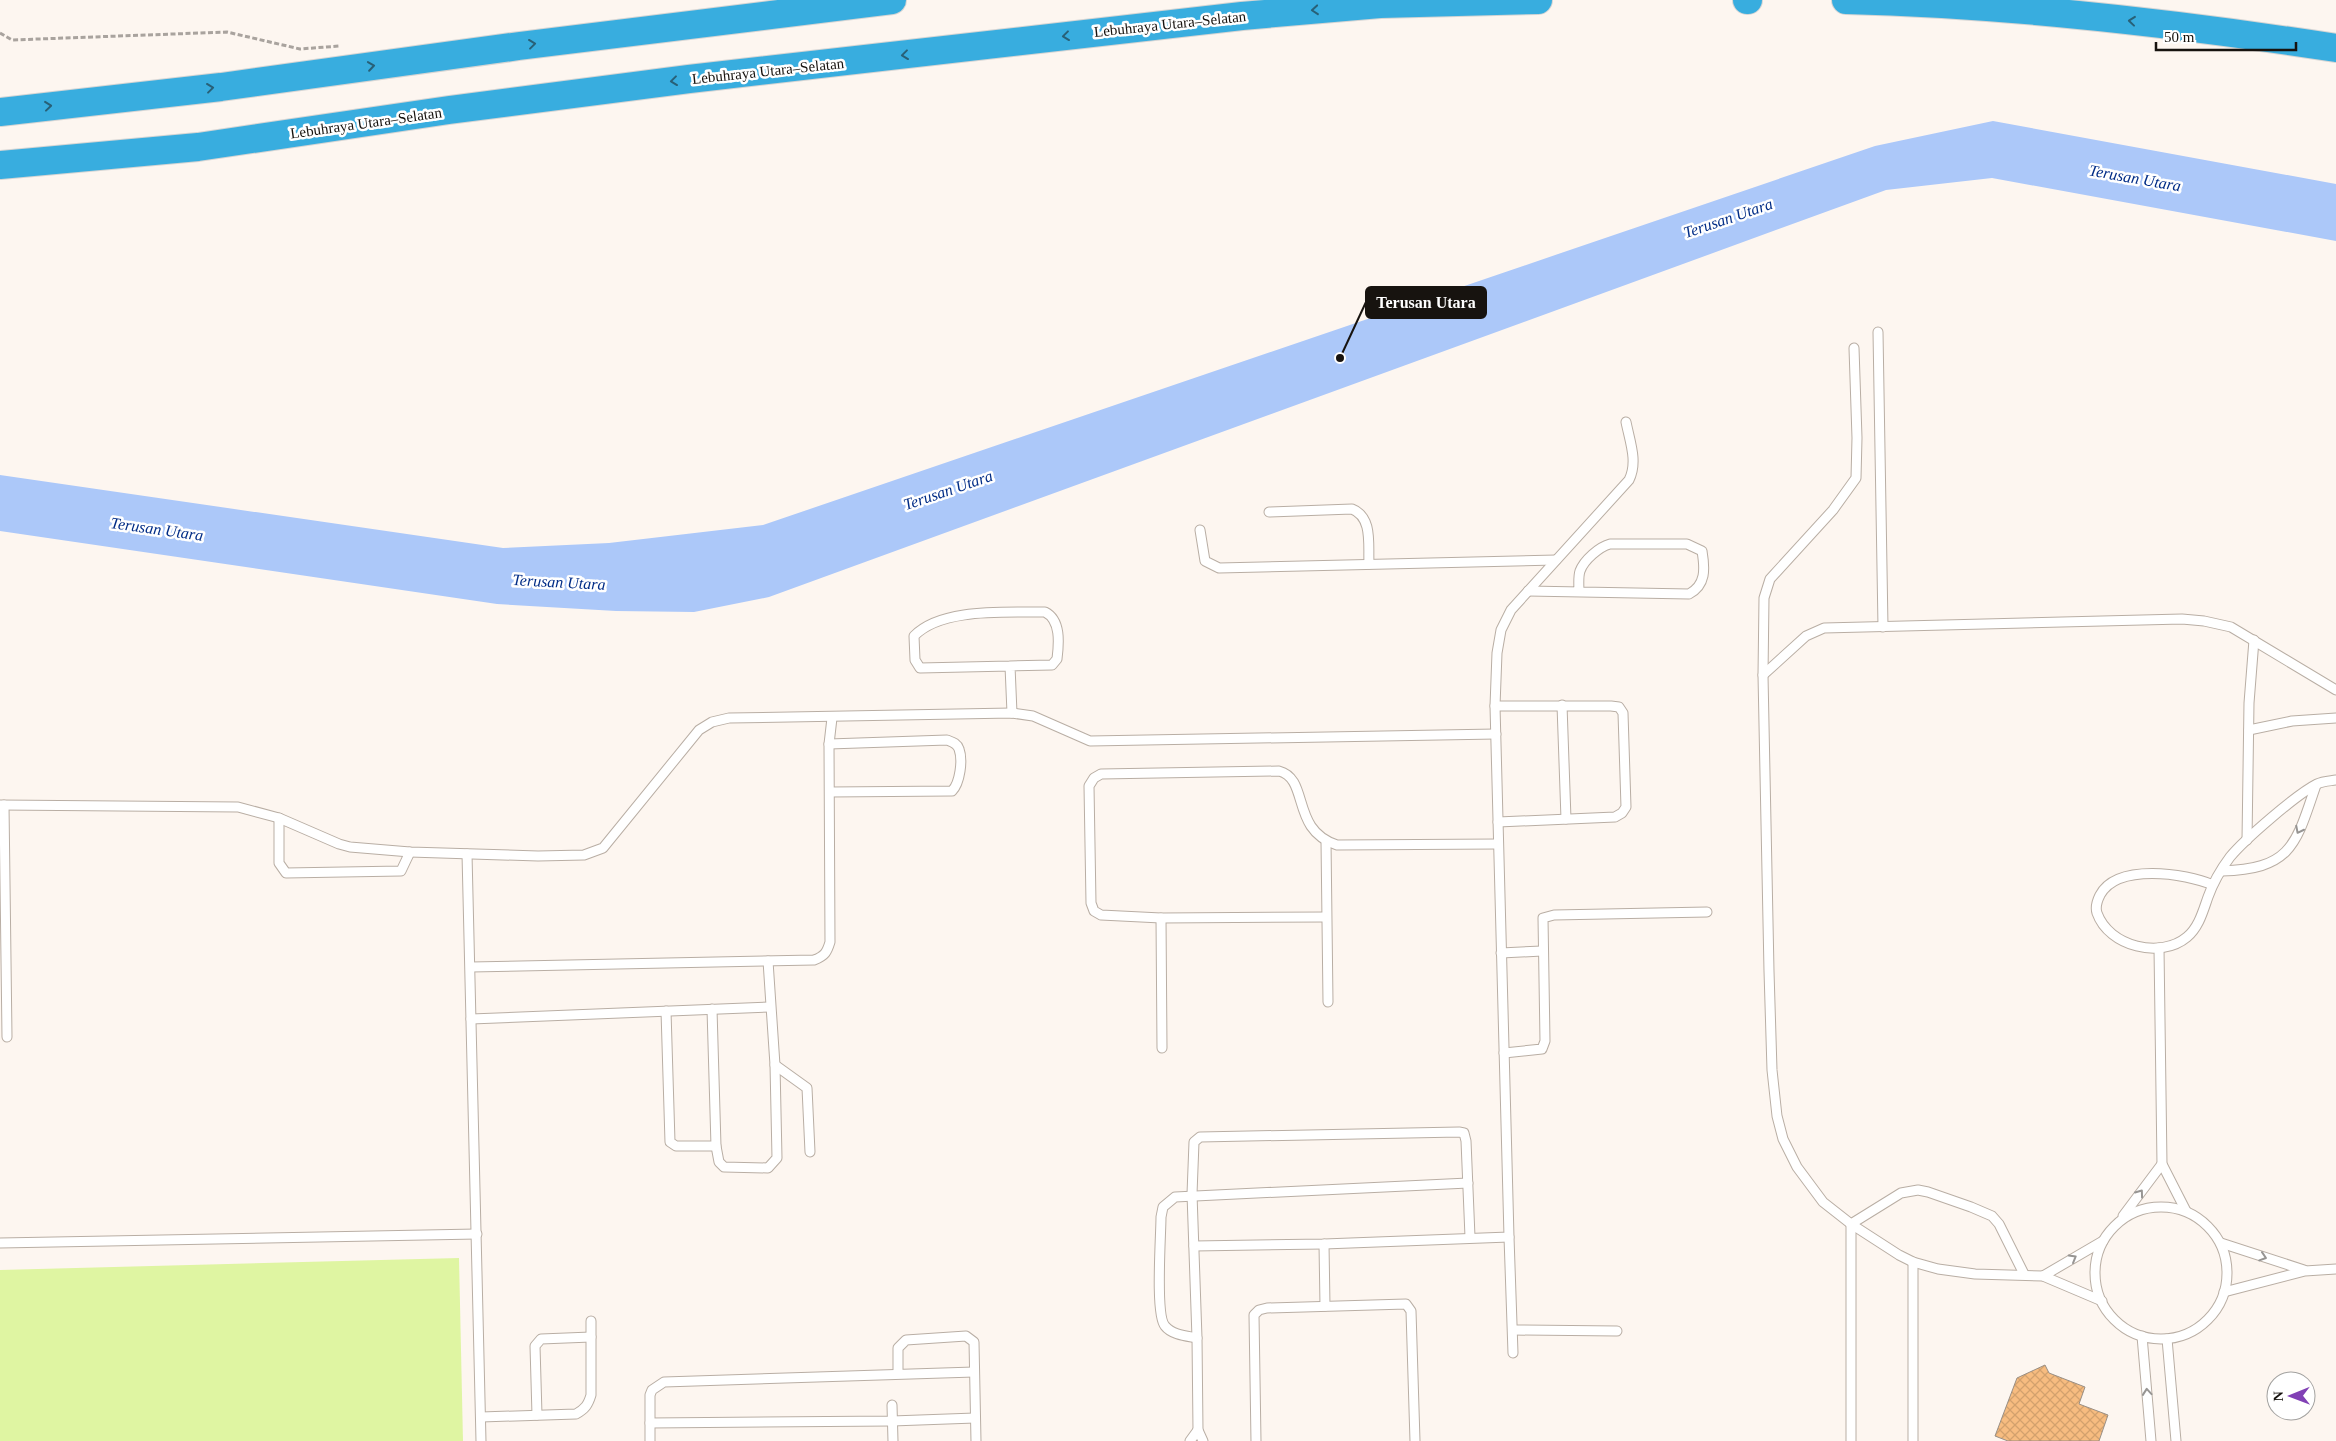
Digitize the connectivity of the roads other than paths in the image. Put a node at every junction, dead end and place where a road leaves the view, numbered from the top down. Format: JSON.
{"nodes":[{"id":1,"x":892,"y":0,"type":"edge"},
{"id":2,"x":1538,"y":0,"type":"edge"},
{"id":3,"x":1846,"y":0,"type":"edge"},
{"id":4,"x":2336,"y":48,"type":"edge"},
{"id":5,"x":0,"y":112,"type":"edge"},
{"id":6,"x":0,"y":165,"type":"edge"},
{"id":7,"x":1878,"y":332,"type":"dead end"},
{"id":8,"x":1854,"y":348,"type":"dead end"},
{"id":9,"x":1626,"y":422,"type":"dead end"},
{"id":10,"x":1270,"y":512,"type":"dead end"},
{"id":11,"x":1200,"y":530,"type":"dead end"},
{"id":12,"x":1556,"y":560,"type":"junction"},
{"id":13,"x":1369,"y":564,"type":"junction"},
{"id":14,"x":1528,"y":591,"type":"junction"},
{"id":15,"x":1579,"y":592,"type":"junction"},
{"id":16,"x":1883,"y":627,"type":"junction"},
{"id":17,"x":2254,"y":640,"type":"junction"},
{"id":18,"x":1010,"y":666,"type":"junction"},
{"id":19,"x":1763,"y":675,"type":"junction"},
{"id":20,"x":2336,"y":690,"type":"edge"},
{"id":21,"x":1562,"y":705,"type":"junction"},
{"id":22,"x":1495,"y":706,"type":"junction"},
{"id":23,"x":1012,"y":713,"type":"junction"},
{"id":24,"x":832,"y":718,"type":"junction"},
{"id":25,"x":2336,"y":718,"type":"edge"},
{"id":26,"x":2249,"y":730,"type":"junction"},
{"id":27,"x":1496,"y":734,"type":"junction"},
{"id":28,"x":829,"y":744,"type":"junction"},
{"id":29,"x":2336,"y":780,"type":"edge"},
{"id":30,"x":2316,"y":784,"type":"junction"},
{"id":31,"x":830,"y":792,"type":"junction"},
{"id":32,"x":2,"y":805,"type":"edge"},
{"id":33,"x":279,"y":818,"type":"junction"},
{"id":34,"x":1566,"y":819,"type":"junction"},
{"id":35,"x":1498,"y":822,"type":"junction"},
{"id":36,"x":2247,"y":840,"type":"junction"},
{"id":37,"x":1326,"y":841,"type":"junction"},
{"id":38,"x":1498,"y":844,"type":"junction"},
{"id":39,"x":410,"y":852,"type":"junction"},
{"id":40,"x":467,"y":854,"type":"junction"},
{"id":41,"x":2222,"y":871,"type":"junction"},
{"id":42,"x":2213,"y":885,"type":"junction"},
{"id":43,"x":1706,"y":912,"type":"dead end"},
{"id":44,"x":1161,"y":918,"type":"junction"},
{"id":45,"x":1326,"y":918,"type":"junction"},
{"id":46,"x":2159,"y":948,"type":"junction"},
{"id":47,"x":1542,"y":951,"type":"junction"},
{"id":48,"x":1501,"y":953,"type":"junction"},
{"id":49,"x":768,"y":961,"type":"junction"},
{"id":50,"x":471,"y":967,"type":"junction"},
{"id":51,"x":1328,"y":1002,"type":"dead end"},
{"id":52,"x":770,"y":1007,"type":"junction"},
{"id":53,"x":712,"y":1010,"type":"junction"},
{"id":54,"x":666,"y":1011,"type":"junction"},
{"id":55,"x":472,"y":1019,"type":"junction"},
{"id":56,"x":7,"y":1037,"type":"dead end"},
{"id":57,"x":1162,"y":1048,"type":"dead end"},
{"id":58,"x":1504,"y":1053,"type":"junction"},
{"id":59,"x":775,"y":1065,"type":"junction"},
{"id":60,"x":716,"y":1146,"type":"junction"},
{"id":61,"x":810,"y":1152,"type":"dead end"},
{"id":62,"x":2162,"y":1164,"type":"junction"},
{"id":63,"x":1468,"y":1183,"type":"junction"},
{"id":64,"x":1192,"y":1194,"type":"junction"},
{"id":65,"x":2186,"y":1211,"type":"junction"},
{"id":66,"x":2118,"y":1222,"type":"junction"},
{"id":67,"x":1852,"y":1224,"type":"junction"},
{"id":68,"x":477,"y":1234,"type":"junction"},
{"id":69,"x":1470,"y":1237,"type":"junction"},
{"id":70,"x":1509,"y":1237,"type":"junction"},
{"id":71,"x":2103,"y":1241,"type":"junction"},
{"id":72,"x":0,"y":1243,"type":"edge"},
{"id":73,"x":1324,"y":1244,"type":"junction"},
{"id":74,"x":2220,"y":1244,"type":"junction"},
{"id":75,"x":1194,"y":1246,"type":"junction"},
{"id":76,"x":1913,"y":1262,"type":"junction"},
{"id":77,"x":2336,"y":1269,"type":"edge"},
{"id":78,"x":2305,"y":1270,"type":"junction"},
{"id":79,"x":2024,"y":1274,"type":"junction"},
{"id":80,"x":2043,"y":1276,"type":"junction"},
{"id":81,"x":2224,"y":1292,"type":"junction"},
{"id":82,"x":2102,"y":1301,"type":"junction"},
{"id":83,"x":1324,"y":1306,"type":"junction"},
{"id":84,"x":591,"y":1321,"type":"dead end"},
{"id":85,"x":1513,"y":1330,"type":"junction"},
{"id":86,"x":1617,"y":1331,"type":"dead end"},
{"id":87,"x":2142,"y":1336,"type":"junction"},
{"id":88,"x":591,"y":1337,"type":"junction"},
{"id":89,"x":1197,"y":1338,"type":"junction"},
{"id":90,"x":2167,"y":1339,"type":"junction"},
{"id":91,"x":1513,"y":1353,"type":"dead end"},
{"id":92,"x":974,"y":1372,"type":"junction"},
{"id":93,"x":898,"y":1373,"type":"junction"},
{"id":94,"x":892,"y":1405,"type":"dead end"},
{"id":95,"x":537,"y":1415,"type":"junction"},
{"id":96,"x":481,"y":1417,"type":"junction"},
{"id":97,"x":976,"y":1418,"type":"junction"},
{"id":98,"x":892,"y":1422,"type":"junction"},
{"id":99,"x":650,"y":1423,"type":"junction"},
{"id":100,"x":1198,"y":1430,"type":"junction"},
{"id":101,"x":482,"y":1441,"type":"edge"},
{"id":102,"x":650,"y":1441,"type":"edge"},
{"id":103,"x":892,"y":1441,"type":"edge"},
{"id":104,"x":976,"y":1441,"type":"edge"},
{"id":105,"x":1190,"y":1441,"type":"edge"},
{"id":106,"x":1203,"y":1441,"type":"edge"},
{"id":107,"x":1256,"y":1441,"type":"edge"},
{"id":108,"x":1415,"y":1441,"type":"edge"},
{"id":109,"x":1851,"y":1441,"type":"edge"},
{"id":110,"x":1913,"y":1441,"type":"edge"},
{"id":111,"x":2151,"y":1441,"type":"edge"},
{"id":112,"x":2176,"y":1441,"type":"edge"}],
"edges":[{"from":5,"to":1,"type":"highway","one_way":true},
{"from":2,"to":6,"type":"highway","name":"Lebuhraya Utara–Selatan","one_way":true},
{"from":4,"to":3,"type":"highway","one_way":true},
{"from":7,"to":16,"type":"lane"},
{"from":8,"to":19,"type":"lane"},
{"from":9,"to":12,"type":"lane"},
{"from":10,"to":13,"type":"lane"},
{"from":11,"to":13,"type":"lane"},
{"from":12,"to":13,"type":"lane"},
{"from":12,"to":14,"type":"lane"},
{"from":14,"to":15,"type":"lane"},
{"from":14,"to":22,"type":"lane"},
{"from":15,"to":15,"type":"lane"},
{"from":16,"to":17,"type":"lane"},
{"from":16,"to":19,"type":"lane"},
{"from":17,"to":20,"type":"lane"},
{"from":17,"to":26,"type":"lane"},
{"from":18,"to":18,"type":"lane"},
{"from":18,"to":23,"type":"lane"},
{"from":19,"to":67,"type":"lane"},
{"from":21,"to":22,"type":"lane"},
{"from":21,"to":34,"type":"lane"},
{"from":21,"to":34,"type":"lane"},
{"from":22,"to":27,"type":"lane"},
{"from":23,"to":24,"type":"lane"},
{"from":23,"to":27,"type":"lane"},
{"from":24,"to":28,"type":"lane"},
{"from":24,"to":40,"type":"lane"},
{"from":25,"to":26,"type":"lane"},
{"from":26,"to":36,"type":"lane"},
{"from":27,"to":35,"type":"lane"},
{"from":28,"to":31,"type":"lane"},
{"from":28,"to":31,"type":"lane"},
{"from":29,"to":30,"type":"lane"},
{"from":30,"to":36,"type":"lane"},
{"from":30,"to":41,"type":"lane","one_way":true},
{"from":31,"to":49,"type":"lane"},
{"from":32,"to":33,"type":"lane"},
{"from":32,"to":56,"type":"lane"},
{"from":33,"to":39,"type":"lane"},
{"from":33,"to":39,"type":"lane"},
{"from":34,"to":35,"type":"lane"},
{"from":35,"to":38,"type":"lane"},
{"from":36,"to":41,"type":"lane"},
{"from":37,"to":38,"type":"lane"},
{"from":37,"to":44,"type":"lane"},
{"from":37,"to":45,"type":"lane"},
{"from":38,"to":48,"type":"lane"},
{"from":39,"to":40,"type":"lane"},
{"from":40,"to":50,"type":"lane"},
{"from":41,"to":42,"type":"lane"},
{"from":42,"to":46,"type":"lane"},
{"from":42,"to":46,"type":"lane"},
{"from":43,"to":47,"type":"lane"},
{"from":44,"to":45,"type":"lane"},
{"from":44,"to":57,"type":"lane"},
{"from":45,"to":51,"type":"lane"},
{"from":46,"to":62,"type":"lane"},
{"from":47,"to":48,"type":"lane"},
{"from":47,"to":58,"type":"lane"},
{"from":48,"to":58,"type":"lane"},
{"from":49,"to":50,"type":"lane"},
{"from":49,"to":52,"type":"lane"},
{"from":50,"to":55,"type":"lane"},
{"from":52,"to":53,"type":"lane"},
{"from":52,"to":59,"type":"lane"},
{"from":53,"to":54,"type":"lane"},
{"from":53,"to":60,"type":"lane"},
{"from":54,"to":55,"type":"lane"},
{"from":54,"to":60,"type":"lane"},
{"from":55,"to":68,"type":"lane"},
{"from":58,"to":70,"type":"lane"},
{"from":59,"to":60,"type":"lane"},
{"from":59,"to":61,"type":"lane"},
{"from":62,"to":65,"type":"lane"},
{"from":66,"to":62,"type":"lane","one_way":true},
{"from":63,"to":64,"type":"lane"},
{"from":63,"to":64,"type":"lane"},
{"from":63,"to":69,"type":"lane"},
{"from":64,"to":75,"type":"lane"},
{"from":64,"to":89,"type":"lane"},
{"from":65,"to":66,"type":"lane"},
{"from":65,"to":74,"type":"lane"},
{"from":66,"to":71,"type":"lane"},
{"from":67,"to":76,"type":"lane"},
{"from":67,"to":79,"type":"lane"},
{"from":67,"to":109,"type":"lane"},
{"from":68,"to":72,"type":"lane"},
{"from":68,"to":96,"type":"lane"},
{"from":69,"to":70,"type":"lane"},
{"from":69,"to":73,"type":"lane"},
{"from":70,"to":85,"type":"lane"},
{"from":80,"to":71,"type":"lane","one_way":true},
{"from":71,"to":82,"type":"lane"},
{"from":73,"to":75,"type":"lane"},
{"from":73,"to":83,"type":"lane"},
{"from":74,"to":78,"type":"lane","one_way":true},
{"from":74,"to":81,"type":"lane"},
{"from":75,"to":89,"type":"lane"},
{"from":76,"to":79,"type":"lane"},
{"from":76,"to":110,"type":"lane"},
{"from":77,"to":78,"type":"lane"},
{"from":78,"to":81,"type":"lane"},
{"from":79,"to":80,"type":"lane"},
{"from":80,"to":82,"type":"lane"},
{"from":81,"to":90,"type":"lane"},
{"from":82,"to":87,"type":"lane"},
{"from":83,"to":107,"type":"lane"},
{"from":83,"to":108,"type":"lane"},
{"from":84,"to":88,"type":"lane"},
{"from":85,"to":86,"type":"lane"},
{"from":85,"to":91,"type":"lane"},
{"from":87,"to":90,"type":"lane"},
{"from":111,"to":87,"type":"lane","one_way":true},
{"from":88,"to":95,"type":"lane"},
{"from":88,"to":95,"type":"lane"},
{"from":89,"to":100,"type":"lane"},
{"from":90,"to":112,"type":"lane"},
{"from":92,"to":93,"type":"lane"},
{"from":92,"to":93,"type":"lane"},
{"from":92,"to":97,"type":"lane"},
{"from":93,"to":99,"type":"lane"},
{"from":94,"to":98,"type":"lane"},
{"from":95,"to":96,"type":"lane"},
{"from":96,"to":101,"type":"lane"},
{"from":97,"to":98,"type":"lane"},
{"from":97,"to":104,"type":"lane"},
{"from":98,"to":99,"type":"lane"},
{"from":98,"to":103,"type":"lane"},
{"from":99,"to":102,"type":"lane"},
{"from":100,"to":105,"type":"lane"},
{"from":100,"to":106,"type":"lane"}]}
